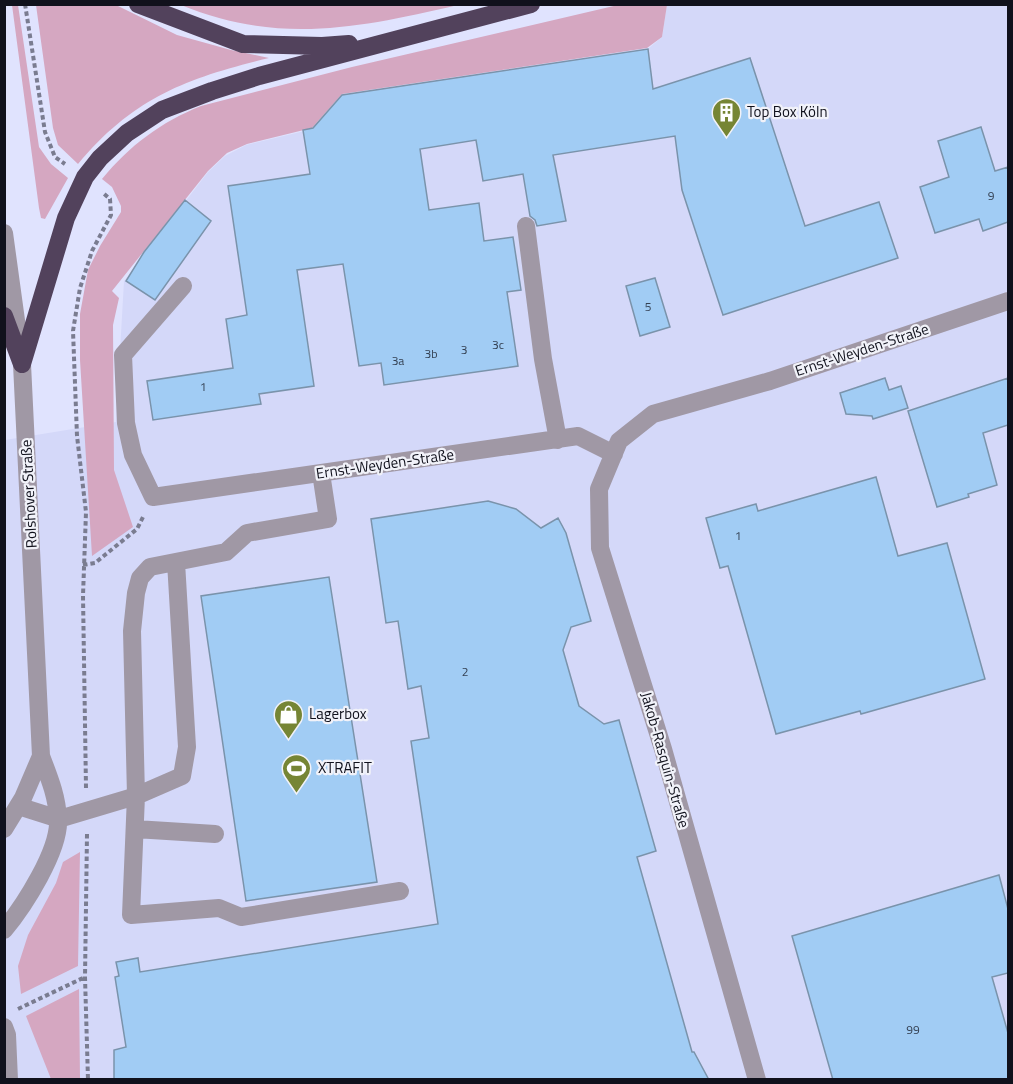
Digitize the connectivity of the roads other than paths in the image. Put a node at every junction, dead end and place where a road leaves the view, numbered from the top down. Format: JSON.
{"nodes":[{"id":1,"x":138,"y":4,"type":"edge"},
{"id":2,"x":531,"y":4,"type":"edge"},
{"id":3,"x":402,"y":39,"type":"junction"},
{"id":4,"x":526,"y":226,"type":"dead end"},
{"id":5,"x":4,"y":233,"type":"edge"},
{"id":6,"x":183,"y":286,"type":"dead end"},
{"id":7,"x":1008,"y":301,"type":"edge"},
{"id":8,"x":4,"y":316,"type":"edge"},
{"id":9,"x":22,"y":364,"type":"junction"},
{"id":10,"x":558,"y":440,"type":"junction"},
{"id":11,"x":616,"y":448,"type":"junction"},
{"id":12,"x":321,"y":473,"type":"junction"},
{"id":13,"x":176,"y":562,"type":"junction"},
{"id":14,"x":41,"y":756,"type":"junction"},
{"id":15,"x":136,"y":796,"type":"junction"},
{"id":16,"x":18,"y":806,"type":"junction"},
{"id":17,"x":58,"y":819,"type":"junction"},
{"id":18,"x":4,"y":829,"type":"edge"},
{"id":19,"x":135,"y":829,"type":"junction"},
{"id":20,"x":215,"y":834,"type":"dead end"},
{"id":21,"x":399,"y":891,"type":"dead end"},
{"id":22,"x":4,"y":930,"type":"edge"},
{"id":23,"x":7,"y":1020,"type":"edge"},
{"id":24,"x":9,"y":1080,"type":"edge"},
{"id":25,"x":757,"y":1080,"type":"edge"}],
"edges":[{"from":1,"to":3,"type":"highway"},
{"from":2,"to":3,"type":"highway"},
{"from":3,"to":9,"type":"highway"},
{"from":4,"to":10,"type":"street"},
{"from":5,"to":9,"type":"street","name":"Rolshover Straße"},
{"from":6,"to":12,"type":"street","name":"Ernst-Weyden-Straße"},
{"from":7,"to":11,"type":"street","name":"Ernst-Weyden-Straße"},
{"from":8,"to":9,"type":"highway"},
{"from":9,"to":14,"type":"street","name":"Rolshover Straße"},
{"from":10,"to":11,"type":"street","name":"Ernst-Weyden-Straße"},
{"from":10,"to":12,"type":"street","name":"Ernst-Weyden-Straße"},
{"from":11,"to":25,"type":"street","name":"Jakob-Rasquin-Straße"},
{"from":12,"to":13,"type":"street"},
{"from":13,"to":15,"type":"street"},
{"from":13,"to":15,"type":"street"},
{"from":14,"to":16,"type":"street","name":"Rolshover Straße"},
{"from":14,"to":17,"type":"street","name":"Rolshover Straße"},
{"from":15,"to":17,"type":"street"},
{"from":15,"to":19,"type":"street"},
{"from":16,"to":17,"type":"street"},
{"from":16,"to":18,"type":"street","name":"Rolshover Straße"},
{"from":17,"to":22,"type":"street","name":"Rolshover Straße"},
{"from":19,"to":20,"type":"street"},
{"from":19,"to":21,"type":"street"},
{"from":23,"to":24,"type":"street"}]}
